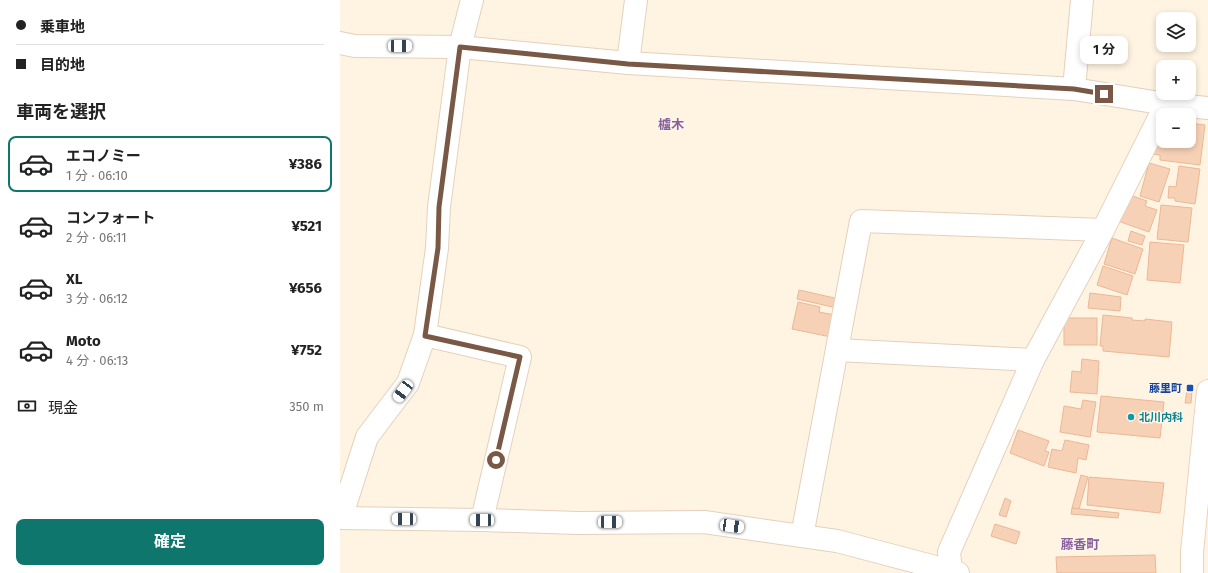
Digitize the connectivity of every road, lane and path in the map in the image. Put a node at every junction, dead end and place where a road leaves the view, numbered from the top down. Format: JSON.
{"nodes":[{"id":1,"x":472,"y":0,"type":"edge"},
{"id":2,"x":636,"y":0,"type":"edge"},
{"id":3,"x":1082,"y":0,"type":"edge"},
{"id":4,"x":340,"y":43,"type":"edge"},
{"id":5,"x":460,"y":47,"type":"junction"},
{"id":6,"x":628,"y":64,"type":"junction"},
{"id":7,"x":1074,"y":89,"type":"junction"},
{"id":8,"x":1166,"y":104,"type":"junction"},
{"id":9,"x":1208,"y":108,"type":"edge"},
{"id":10,"x":1103,"y":230,"type":"junction"},
{"id":11,"x":425,"y":336,"type":"junction"},
{"id":12,"x":837,"y":350,"type":"junction"},
{"id":13,"x":1033,"y":360,"type":"junction"},
{"id":14,"x":1208,"y":391,"type":"edge"},
{"id":15,"x":341,"y":518,"type":"edge"},
{"id":16,"x":482,"y":520,"type":"junction"},
{"id":17,"x":802,"y":536,"type":"junction"},
{"id":18,"x":953,"y":572,"type":"edge"},
{"id":19,"x":1192,"y":573,"type":"edge"}],
"edges":[{"from":1,"to":5,"type":"street"},
{"from":2,"to":6,"type":"street"},
{"from":3,"to":7,"type":"street"},
{"from":4,"to":5,"type":"street"},
{"from":5,"to":6,"type":"street"},
{"from":5,"to":11,"type":"street"},
{"from":6,"to":7,"type":"street"},
{"from":7,"to":8,"type":"street"},
{"from":8,"to":9,"type":"street"},
{"from":8,"to":10,"type":"street"},
{"from":10,"to":12,"type":"street"},
{"from":10,"to":13,"type":"street"},
{"from":11,"to":15,"type":"street"},
{"from":11,"to":16,"type":"street"},
{"from":12,"to":13,"type":"street"},
{"from":12,"to":17,"type":"street"},
{"from":13,"to":18,"type":"street"},
{"from":14,"to":19,"type":"street"},
{"from":15,"to":16,"type":"street"},
{"from":16,"to":17,"type":"street"},
{"from":17,"to":18,"type":"street"}]}
